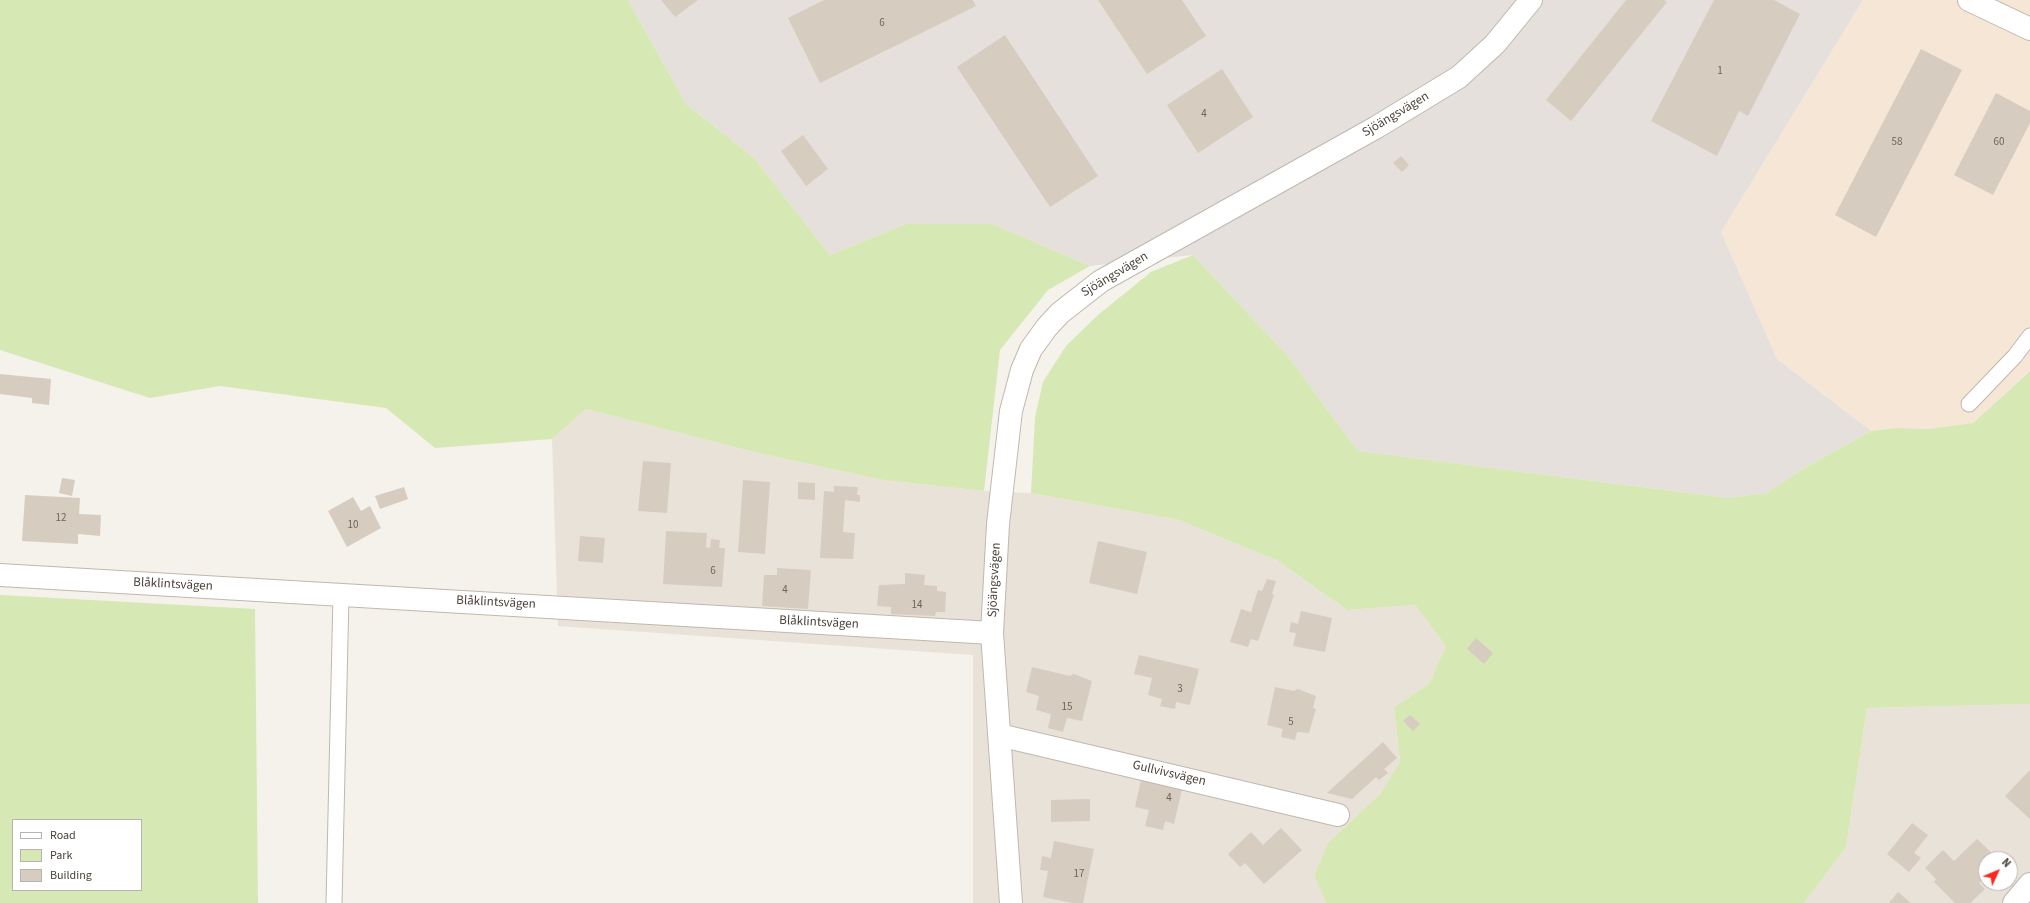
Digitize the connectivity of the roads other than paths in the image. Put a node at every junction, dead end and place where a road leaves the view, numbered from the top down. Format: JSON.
{"nodes":[{"id":1,"x":1532,"y":0,"type":"edge"},
{"id":2,"x":1975,"y":1,"type":"edge"},
{"id":3,"x":2030,"y":29,"type":"edge"},
{"id":4,"x":2030,"y":336,"type":"edge"},
{"id":5,"x":1969,"y":404,"type":"dead end"},
{"id":6,"x":0,"y":575,"type":"edge"},
{"id":7,"x":341,"y":595,"type":"junction"},
{"id":8,"x":992,"y":633,"type":"junction"},
{"id":9,"x":999,"y":735,"type":"junction"},
{"id":10,"x":1338,"y":815,"type":"dead end"},
{"id":11,"x":2030,"y":884,"type":"edge"},
{"id":12,"x":334,"y":903,"type":"edge"},
{"id":13,"x":1011,"y":903,"type":"edge"},
{"id":14,"x":2014,"y":903,"type":"edge"}],
"edges":[{"from":1,"to":8,"type":"street","name":"Sjöängsvägen"},
{"from":2,"to":3,"type":"street"},
{"from":4,"to":5,"type":"lane"},
{"from":6,"to":7,"type":"street","name":"Blåklintsvägen"},
{"from":7,"to":8,"type":"street","name":"Blåklintsvägen"},
{"from":7,"to":12,"type":"lane"},
{"from":8,"to":9,"type":"street","name":"Sjöängsvägen"},
{"from":9,"to":10,"type":"street","name":"Gullvivsvägen"},
{"from":9,"to":13,"type":"street","name":"Sjöängsvägen"},
{"from":11,"to":14,"type":"street"}]}
